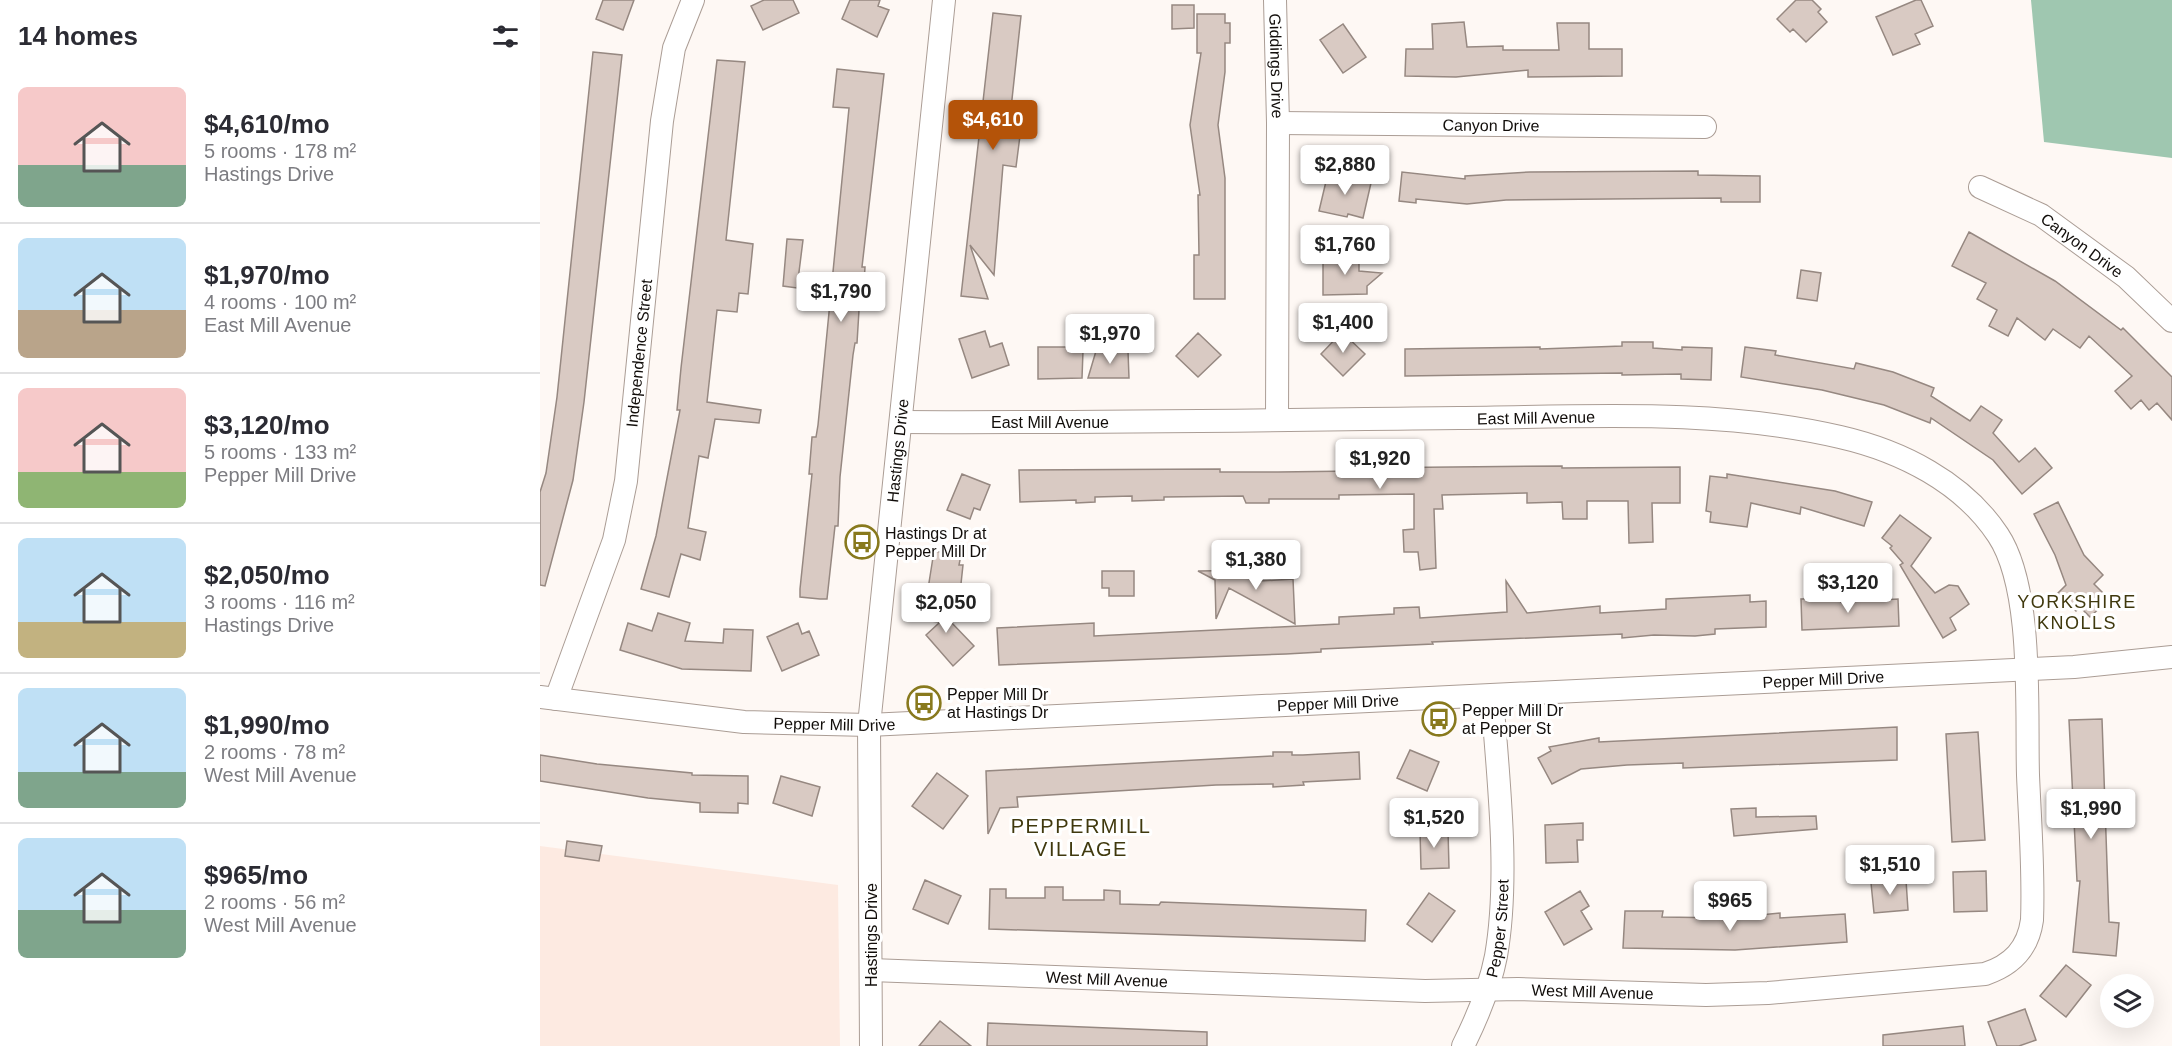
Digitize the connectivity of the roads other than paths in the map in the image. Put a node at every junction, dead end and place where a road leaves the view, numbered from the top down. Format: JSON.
{"nodes":[{"id":1,"x":693,"y":0,"type":"edge"},
{"id":2,"x":944,"y":0,"type":"edge"},
{"id":3,"x":1275,"y":0,"type":"edge"},
{"id":4,"x":1278,"y":123,"type":"junction"},
{"id":5,"x":1705,"y":127,"type":"dead end"},
{"id":6,"x":1980,"y":187,"type":"dead end"},
{"id":7,"x":2172,"y":321,"type":"edge"},
{"id":8,"x":1277,"y":420,"type":"junction"},
{"id":9,"x":901,"y":422,"type":"junction"},
{"id":10,"x":2172,"y":657,"type":"edge"},
{"id":11,"x":2027,"y":669,"type":"junction"},
{"id":12,"x":1492,"y":696,"type":"junction"},
{"id":13,"x":548,"y":698,"type":"edge"},
{"id":14,"x":869,"y":725,"type":"junction"},
{"id":15,"x":871,"y":970,"type":"junction"},
{"id":16,"x":1486,"y":990,"type":"junction"},
{"id":17,"x":871,"y":1046,"type":"edge"},
{"id":18,"x":1463,"y":1046,"type":"edge"}],
"edges":[{"from":1,"to":13,"type":"street","name":"Independence Street"},
{"from":2,"to":9,"type":"street","name":"Hastings Drive"},
{"from":3,"to":4,"type":"street","name":"Giddings Drive"},
{"from":4,"to":5,"type":"street","name":"Canyon Drive"},
{"from":4,"to":8,"type":"street","name":"Giddings Drive"},
{"from":6,"to":7,"type":"street","name":"Canyon Drive"},
{"from":8,"to":9,"type":"street","name":"East Mill Avenue"},
{"from":8,"to":11,"type":"street","name":"East Mill Avenue"},
{"from":9,"to":14,"type":"street","name":"Hastings Drive"},
{"from":10,"to":11,"type":"street","name":"Pepper Mill Drive"},
{"from":11,"to":12,"type":"street","name":"Pepper Mill Drive"},
{"from":11,"to":16,"type":"street","name":"West Mill Avenue"},
{"from":12,"to":14,"type":"street","name":"Pepper Mill Drive"},
{"from":12,"to":16,"type":"street","name":"Pepper Street"},
{"from":13,"to":14,"type":"street","name":"Pepper Mill Drive"},
{"from":14,"to":15,"type":"street","name":"Hastings Drive"},
{"from":15,"to":16,"type":"street","name":"West Mill Avenue"},
{"from":15,"to":17,"type":"street","name":"Hastings Drive"},
{"from":16,"to":18,"type":"street","name":"Pepper Street"}]}
